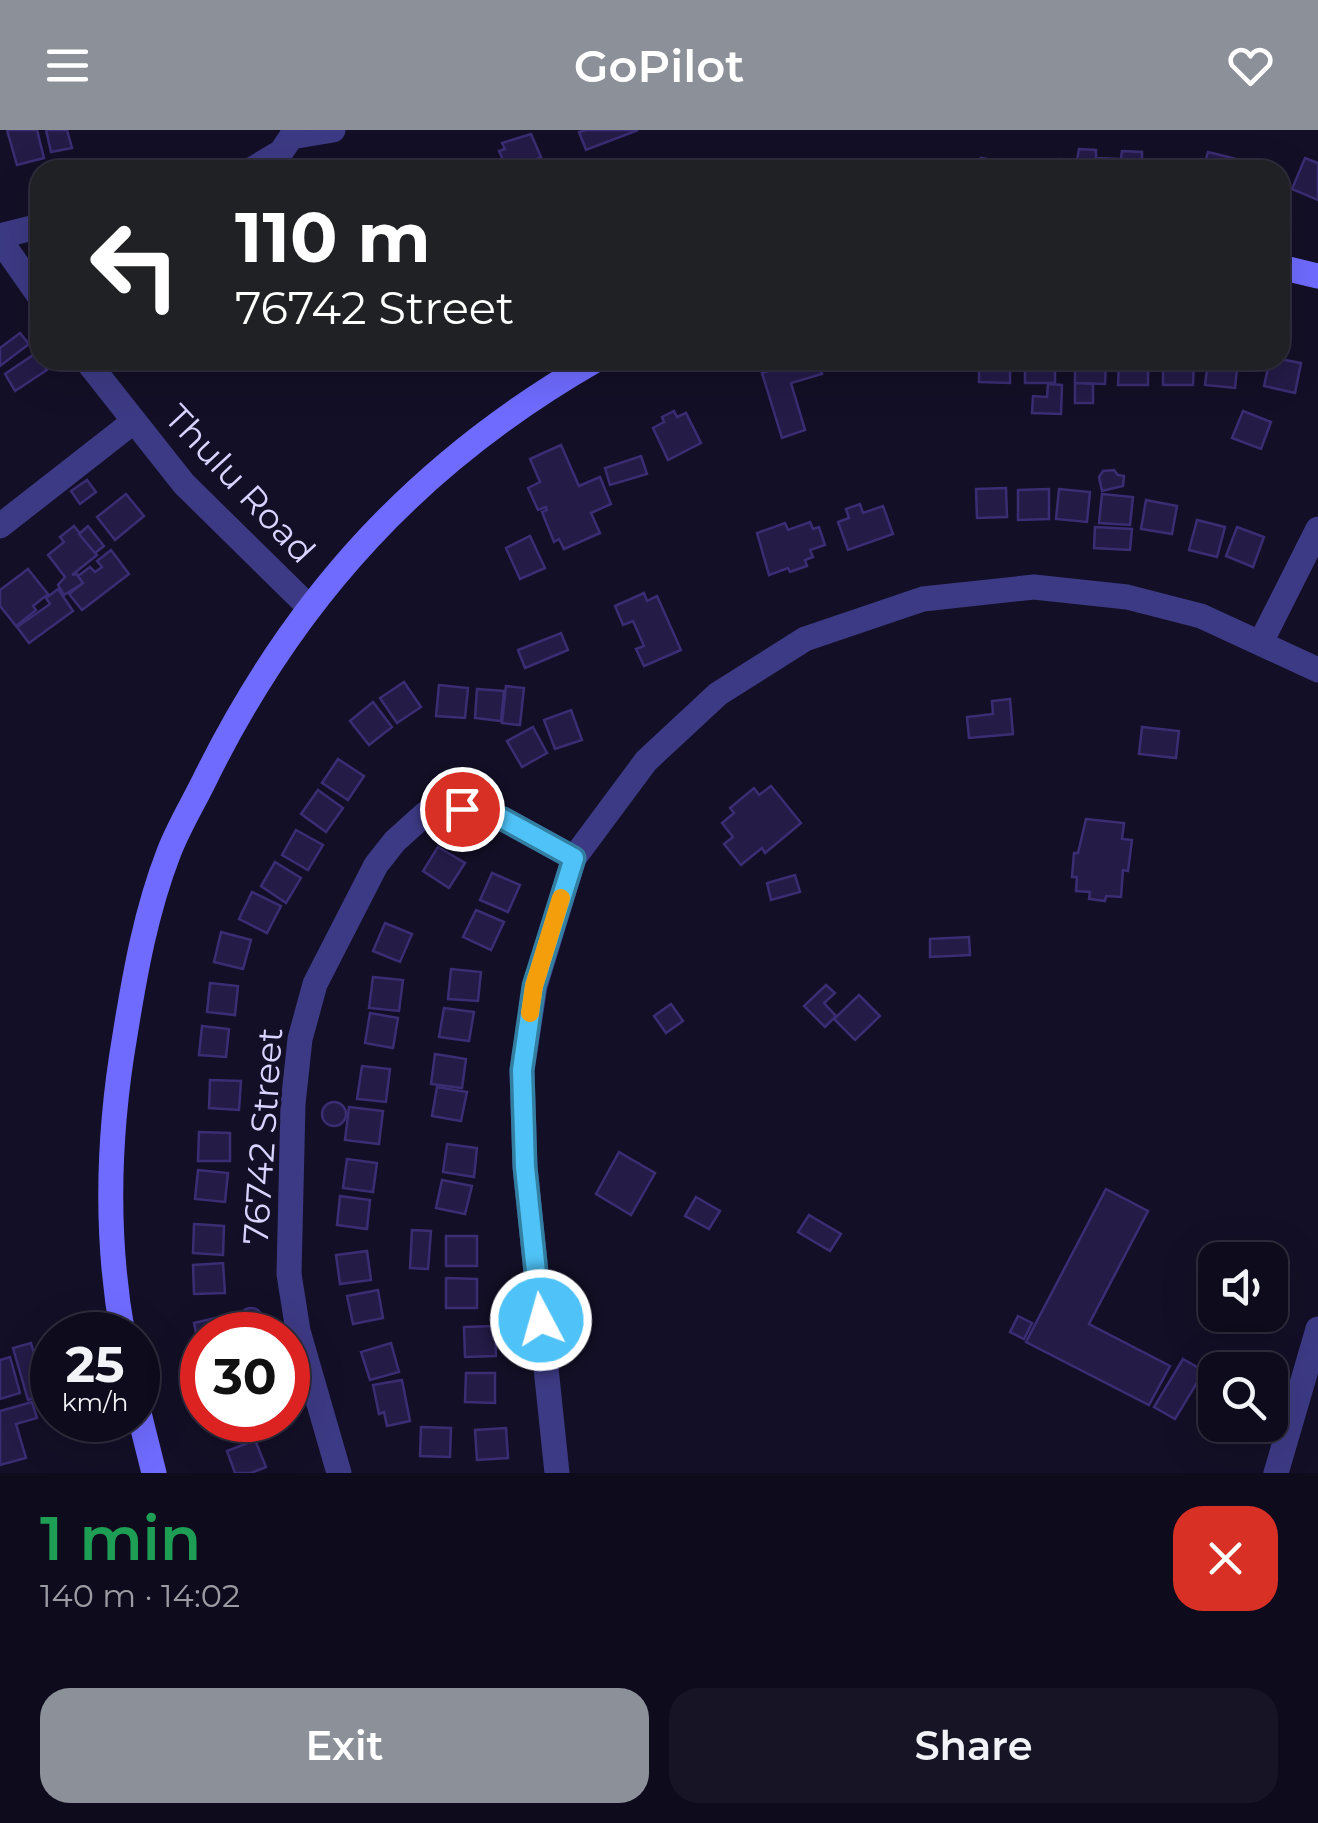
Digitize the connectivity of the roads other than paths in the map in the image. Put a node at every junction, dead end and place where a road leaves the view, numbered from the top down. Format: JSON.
{"nodes":[{"id":1,"x":333,"y":130,"type":"edge"},
{"id":2,"x":293,"y":134,"type":"edge"},
{"id":3,"x":268,"y":160,"type":"edge"},
{"id":4,"x":30,"y":229,"type":"edge"},
{"id":5,"x":0,"y":238,"type":"edge"},
{"id":6,"x":1290,"y":269,"type":"edge"},
{"id":7,"x":1318,"y":276,"type":"edge"},
{"id":8,"x":30,"y":282,"type":"edge"},
{"id":9,"x":94,"y":370,"type":"edge"},
{"id":10,"x":578,"y":370,"type":"edge"},
{"id":11,"x":133,"y":422,"type":"junction"},
{"id":12,"x":0,"y":526,"type":"edge"},
{"id":13,"x":1318,"y":529,"type":"edge"},
{"id":14,"x":308,"y":607,"type":"junction"},
{"id":15,"x":1261,"y":642,"type":"junction"},
{"id":16,"x":1318,"y":670,"type":"edge"},
{"id":17,"x":574,"y":858,"type":"junction"},
{"id":18,"x":121,"y":1312,"type":"edge"},
{"id":19,"x":1318,"y":1329,"type":"edge"},
{"id":20,"x":146,"y":1442,"type":"edge"},
{"id":21,"x":154,"y":1473,"type":"edge"},
{"id":22,"x":339,"y":1473,"type":"edge"},
{"id":23,"x":557,"y":1473,"type":"edge"},
{"id":24,"x":1276,"y":1473,"type":"edge"}],
"edges":[{"from":1,"to":2,"type":"street"},
{"from":2,"to":3,"type":"street"},
{"from":4,"to":5,"type":"street"},
{"from":5,"to":8,"type":"street"},
{"from":6,"to":7,"type":"street"},
{"from":9,"to":11,"type":"street","name":"Thulu Road"},
{"from":10,"to":14,"type":"street"},
{"from":11,"to":12,"type":"street"},
{"from":11,"to":14,"type":"street","name":"Thulu Road"},
{"from":13,"to":15,"type":"street"},
{"from":14,"to":18,"type":"street"},
{"from":15,"to":16,"type":"street"},
{"from":15,"to":17,"type":"street"},
{"from":17,"to":22,"type":"street","name":"76742 Street"},
{"from":17,"to":23,"type":"street"},
{"from":19,"to":24,"type":"street"},
{"from":20,"to":21,"type":"street"}]}
